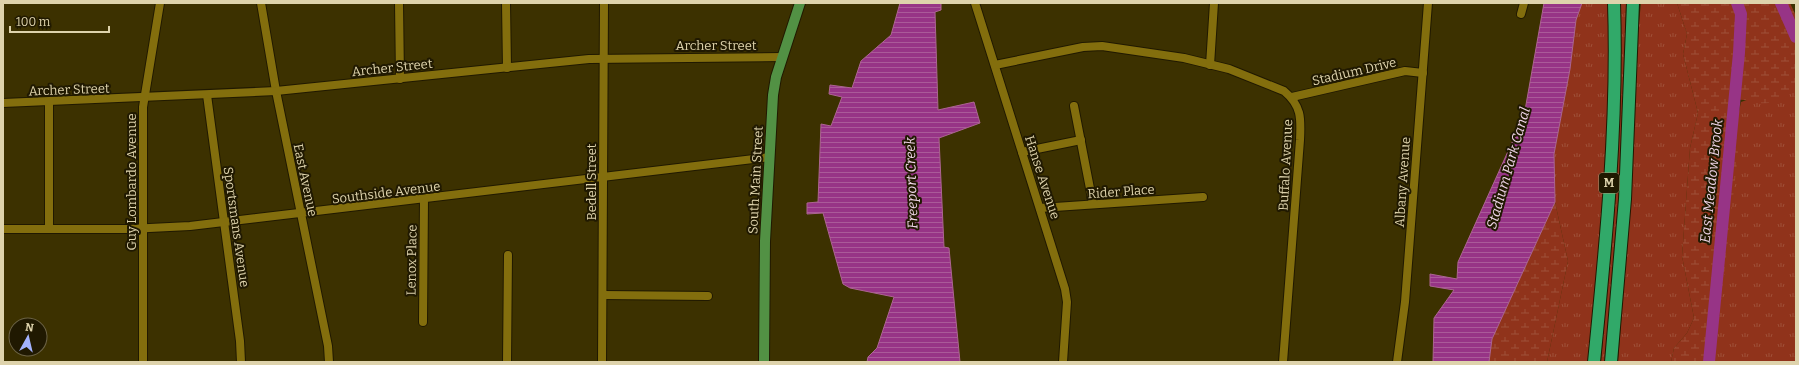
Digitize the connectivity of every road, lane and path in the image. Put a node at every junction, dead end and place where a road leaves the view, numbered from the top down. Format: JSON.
{"nodes":[{"id":1,"x":160,"y":3,"type":"edge"},
{"id":2,"x":261,"y":3,"type":"edge"},
{"id":3,"x":399,"y":3,"type":"edge"},
{"id":4,"x":506,"y":3,"type":"edge"},
{"id":5,"x":604,"y":3,"type":"edge"},
{"id":6,"x":800,"y":3,"type":"edge"},
{"id":7,"x":975,"y":3,"type":"edge"},
{"id":8,"x":1214,"y":3,"type":"edge"},
{"id":9,"x":1428,"y":3,"type":"edge"},
{"id":10,"x":1524,"y":3,"type":"edge"},
{"id":11,"x":1614,"y":3,"type":"edge"},
{"id":12,"x":1633,"y":3,"type":"edge"},
{"id":13,"x":1521,"y":14,"type":"dead end"},
{"id":14,"x":783,"y":57,"type":"junction"},
{"id":15,"x":604,"y":59,"type":"junction"},
{"id":16,"x":995,"y":65,"type":"junction"},
{"id":17,"x":1210,"y":65,"type":"junction"},
{"id":18,"x":507,"y":68,"type":"junction"},
{"id":19,"x":1423,"y":73,"type":"junction"},
{"id":20,"x":400,"y":79,"type":"junction"},
{"id":21,"x":276,"y":91,"type":"junction"},
{"id":22,"x":207,"y":95,"type":"junction"},
{"id":23,"x":1292,"y":97,"type":"junction"},
{"id":24,"x":146,"y":98,"type":"junction"},
{"id":25,"x":49,"y":102,"type":"junction"},
{"id":26,"x":3,"y":103,"type":"edge"},
{"id":27,"x":1074,"y":106,"type":"dead end"},
{"id":28,"x":1080,"y":140,"type":"junction"},
{"id":29,"x":1022,"y":152,"type":"junction"},
{"id":30,"x":770,"y":158,"type":"junction"},
{"id":31,"x":603,"y":178,"type":"junction"},
{"id":32,"x":1203,"y":197,"type":"dead end"},
{"id":33,"x":424,"y":199,"type":"junction"},
{"id":34,"x":1093,"y":204,"type":"junction"},
{"id":35,"x":1040,"y":208,"type":"junction"},
{"id":36,"x":301,"y":214,"type":"junction"},
{"id":37,"x":224,"y":222,"type":"junction"},
{"id":38,"x":143,"y":228,"type":"junction"},
{"id":39,"x":3,"y":229,"type":"edge"},
{"id":40,"x":49,"y":229,"type":"junction"},
{"id":41,"x":508,"y":255,"type":"dead end"},
{"id":42,"x":603,"y":295,"type":"junction"},
{"id":43,"x":708,"y":296,"type":"dead end"},
{"id":44,"x":423,"y":322,"type":"dead end"},
{"id":45,"x":143,"y":362,"type":"edge"},
{"id":46,"x":241,"y":362,"type":"edge"},
{"id":47,"x":329,"y":362,"type":"edge"},
{"id":48,"x":507,"y":362,"type":"edge"},
{"id":49,"x":602,"y":362,"type":"edge"},
{"id":50,"x":764,"y":362,"type":"edge"},
{"id":51,"x":1064,"y":362,"type":"edge"},
{"id":52,"x":1283,"y":362,"type":"edge"},
{"id":53,"x":1397,"y":362,"type":"edge"},
{"id":54,"x":1594,"y":362,"type":"edge"},
{"id":55,"x":1611,"y":362,"type":"edge"}],
"edges":[{"from":1,"to":24,"type":"street","name":"Guy Lombardo Avenue"},
{"from":2,"to":21,"type":"street","name":"East Avenue"},
{"from":3,"to":20,"type":"street"},
{"from":4,"to":18,"type":"street"},
{"from":5,"to":15,"type":"street","name":"Bedell Street"},
{"from":6,"to":14,"type":"main road","name":"South Main Street"},
{"from":7,"to":16,"type":"street","name":"Hanse Avenue"},
{"from":8,"to":17,"type":"street"},
{"from":9,"to":19,"type":"street","name":"Albany Avenue"},
{"from":10,"to":13,"type":"street"},
{"from":11,"to":54,"type":"highway","number":"M"},
{"from":12,"to":55,"type":"highway","number":"M"},
{"from":14,"to":15,"type":"street","name":"Archer Street"},
{"from":14,"to":30,"type":"main road","name":"South Main Street"},
{"from":15,"to":18,"type":"street","name":"Archer Street"},
{"from":15,"to":31,"type":"street","name":"Bedell Street"},
{"from":16,"to":17,"type":"street"},
{"from":16,"to":29,"type":"street","name":"Hanse Avenue"},
{"from":17,"to":23,"type":"street"},
{"from":18,"to":20,"type":"street","name":"Archer Street"},
{"from":19,"to":23,"type":"street","name":"Stadium Drive"},
{"from":19,"to":53,"type":"street","name":"Albany Avenue"},
{"from":20,"to":21,"type":"street","name":"Archer Street"},
{"from":21,"to":22,"type":"street","name":"Archer Street"},
{"from":21,"to":36,"type":"street","name":"East Avenue"},
{"from":22,"to":24,"type":"street","name":"Archer Street"},
{"from":22,"to":37,"type":"street","name":"Sportsmans Avenue"},
{"from":23,"to":52,"type":"street","name":"Buffalo Avenue"},
{"from":24,"to":25,"type":"street","name":"Archer Street"},
{"from":24,"to":38,"type":"street","name":"Guy Lombardo Avenue"},
{"from":25,"to":26,"type":"street","name":"Archer Street"},
{"from":25,"to":40,"type":"street"},
{"from":27,"to":28,"type":"street"},
{"from":28,"to":29,"type":"street"},
{"from":28,"to":34,"type":"street"},
{"from":29,"to":35,"type":"street","name":"Hanse Avenue"},
{"from":30,"to":31,"type":"street","name":"Southside Avenue"},
{"from":30,"to":50,"type":"main road","name":"South Main Street"},
{"from":31,"to":33,"type":"street","name":"Southside Avenue"},
{"from":31,"to":42,"type":"street","name":"Bedell Street"},
{"from":32,"to":34,"type":"street","name":"Rider Place"},
{"from":33,"to":36,"type":"street","name":"Southside Avenue"},
{"from":33,"to":44,"type":"street","name":"Lenox Place"},
{"from":34,"to":35,"type":"street","name":"Rider Place"},
{"from":35,"to":51,"type":"street","name":"Hanse Avenue"},
{"from":36,"to":37,"type":"street","name":"Southside Avenue"},
{"from":36,"to":47,"type":"street","name":"East Avenue"},
{"from":37,"to":38,"type":"street","name":"Southside Avenue"},
{"from":37,"to":46,"type":"street","name":"Sportsmans Avenue"},
{"from":38,"to":40,"type":"street","name":"Southside Avenue"},
{"from":38,"to":45,"type":"street","name":"Guy Lombardo Avenue"},
{"from":39,"to":40,"type":"street","name":"Southside Avenue"},
{"from":41,"to":48,"type":"street"},
{"from":42,"to":43,"type":"street"},
{"from":42,"to":49,"type":"street","name":"Bedell Street"}]}
